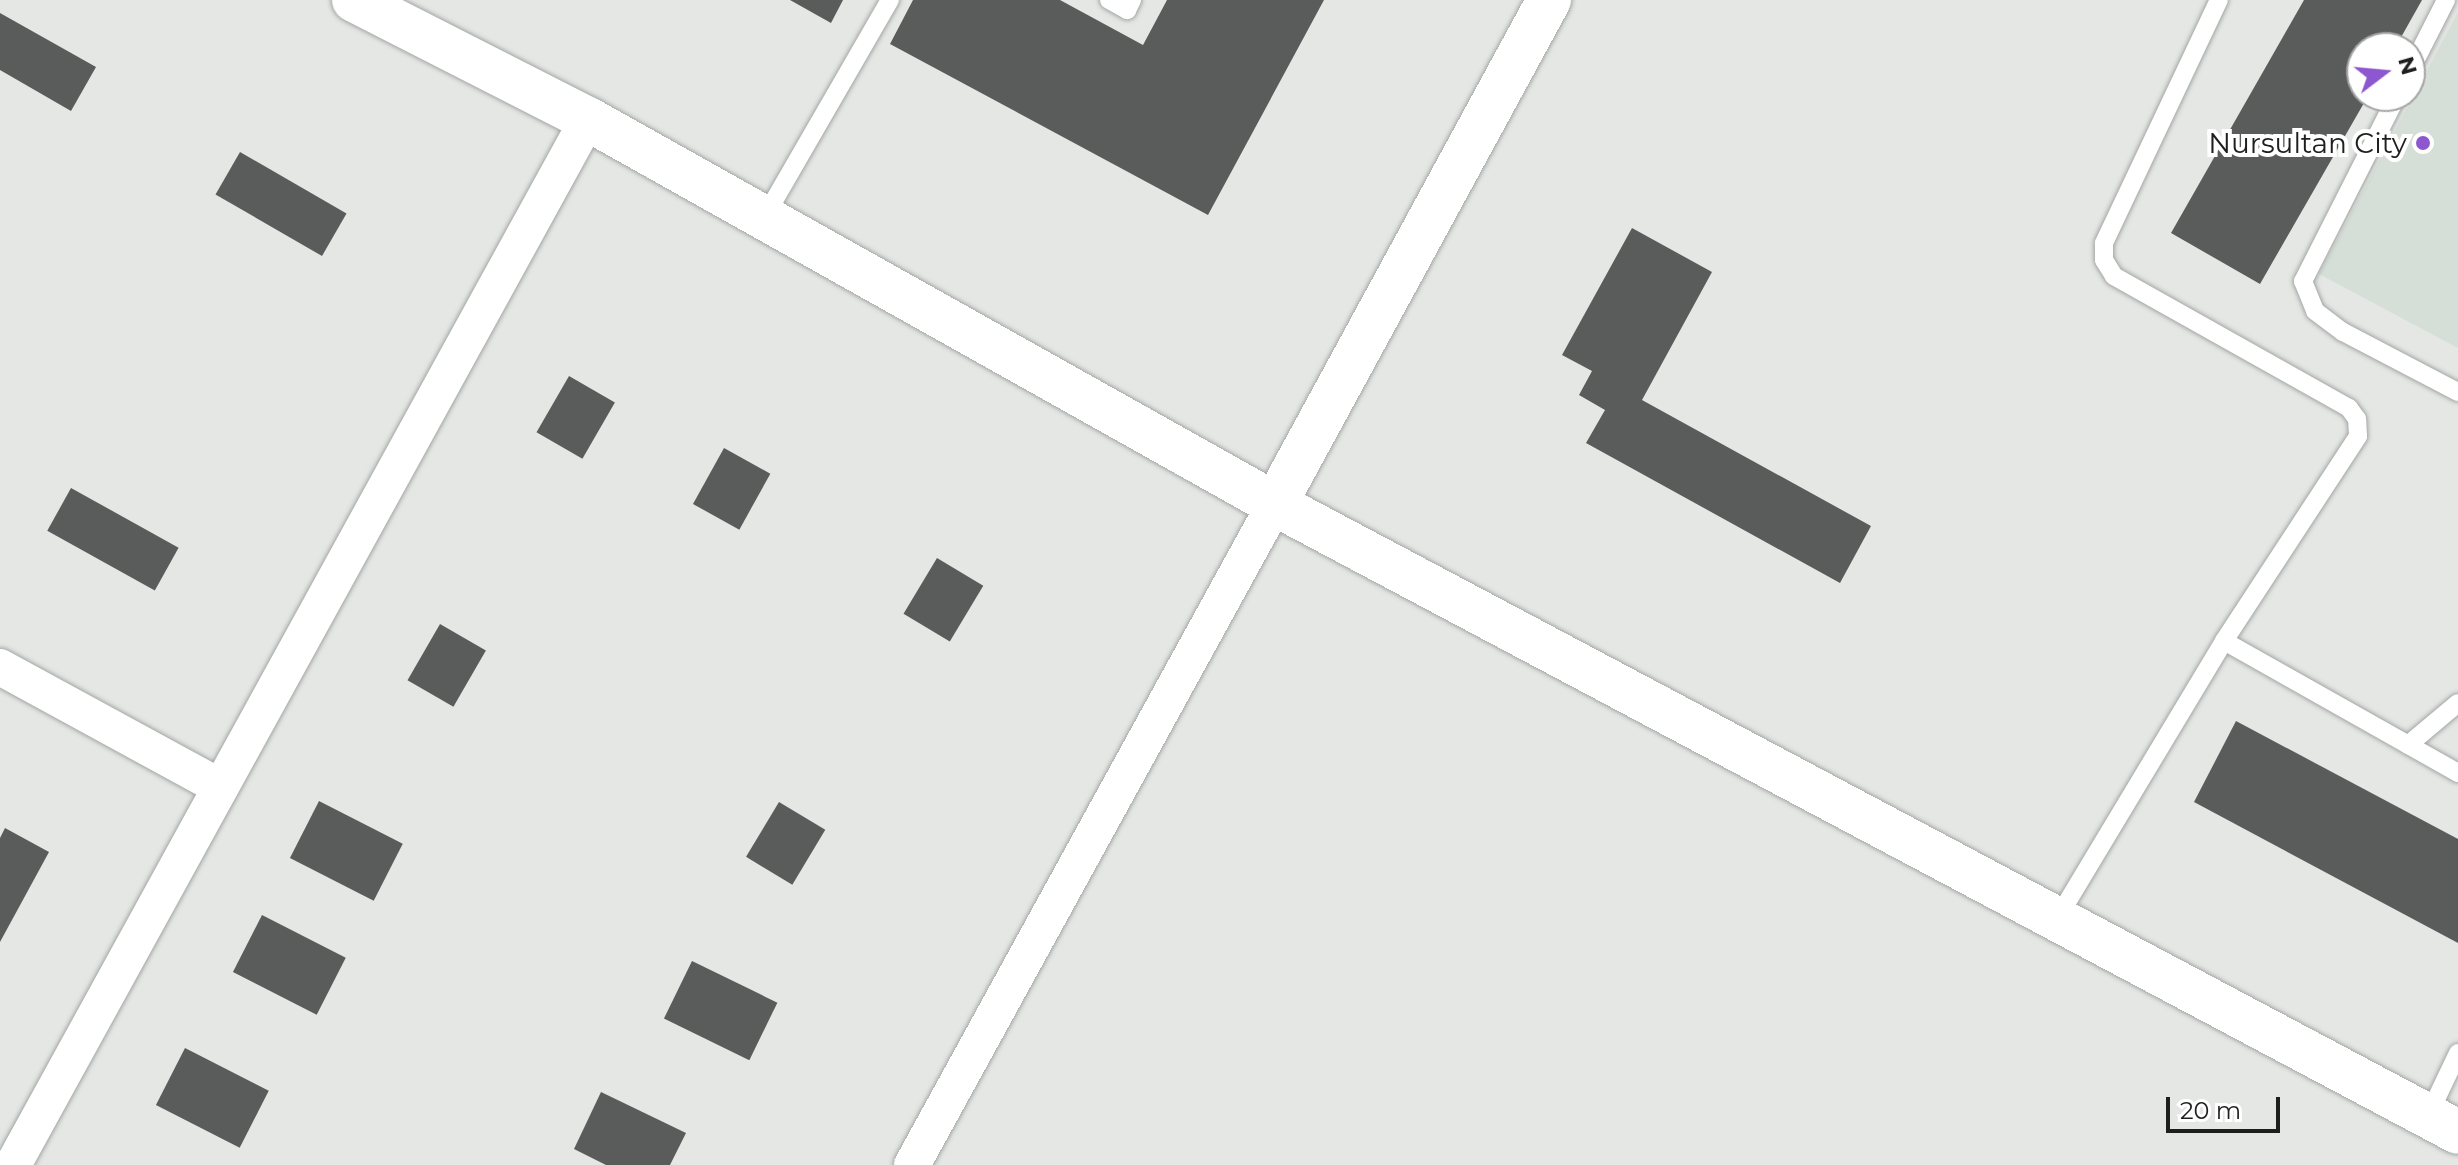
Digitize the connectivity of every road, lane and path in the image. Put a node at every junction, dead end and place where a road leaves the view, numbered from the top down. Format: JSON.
{"nodes":[{"id":1,"x":354,"y":0,"type":"edge"},
{"id":2,"x":890,"y":0,"type":"edge"},
{"id":3,"x":1109,"y":0,"type":"edge"},
{"id":4,"x":1132,"y":0,"type":"edge"},
{"id":5,"x":1549,"y":0,"type":"edge"},
{"id":6,"x":2219,"y":0,"type":"edge"},
{"id":7,"x":2446,"y":0,"type":"edge"},
{"id":8,"x":2426,"y":39,"type":"edge"},
{"id":9,"x":2389,"y":112,"type":"edge"},
{"id":10,"x":588,"y":119,"type":"junction"},
{"id":11,"x":764,"y":218,"type":"junction"},
{"id":12,"x":2458,"y":392,"type":"edge"},
{"id":13,"x":1275,"y":504,"type":"junction"},
{"id":14,"x":2224,"y":641,"type":"junction"},
{"id":15,"x":0,"y":667,"type":"edge"},
{"id":16,"x":2458,"y":703,"type":"edge"},
{"id":17,"x":2408,"y":745,"type":"junction"},
{"id":18,"x":2458,"y":773,"type":"edge"},
{"id":19,"x":220,"y":787,"type":"junction"},
{"id":20,"x":2057,"y":919,"type":"junction"},
{"id":21,"x":2458,"y":1053,"type":"edge"},
{"id":22,"x":2443,"y":1124,"type":"edge"},
{"id":23,"x":13,"y":1165,"type":"edge"},
{"id":24,"x":912,"y":1165,"type":"edge"}],
"edges":[{"from":1,"to":10,"type":"street"},
{"from":2,"to":11,"type":"lane"},
{"from":3,"to":4,"type":"lane"},
{"from":5,"to":13,"type":"street"},
{"from":6,"to":14,"type":"lane"},
{"from":7,"to":8,"type":"lane"},
{"from":9,"to":12,"type":"lane"},
{"from":10,"to":11,"type":"street"},
{"from":10,"to":19,"type":"street"},
{"from":11,"to":13,"type":"street"},
{"from":13,"to":20,"type":"street"},
{"from":13,"to":24,"type":"street"},
{"from":14,"to":17,"type":"lane"},
{"from":14,"to":20,"type":"lane"},
{"from":15,"to":19,"type":"street"},
{"from":16,"to":17,"type":"lane"},
{"from":17,"to":18,"type":"lane"},
{"from":19,"to":23,"type":"street"},
{"from":20,"to":22,"type":"street"},
{"from":21,"to":22,"type":"lane"}]}
